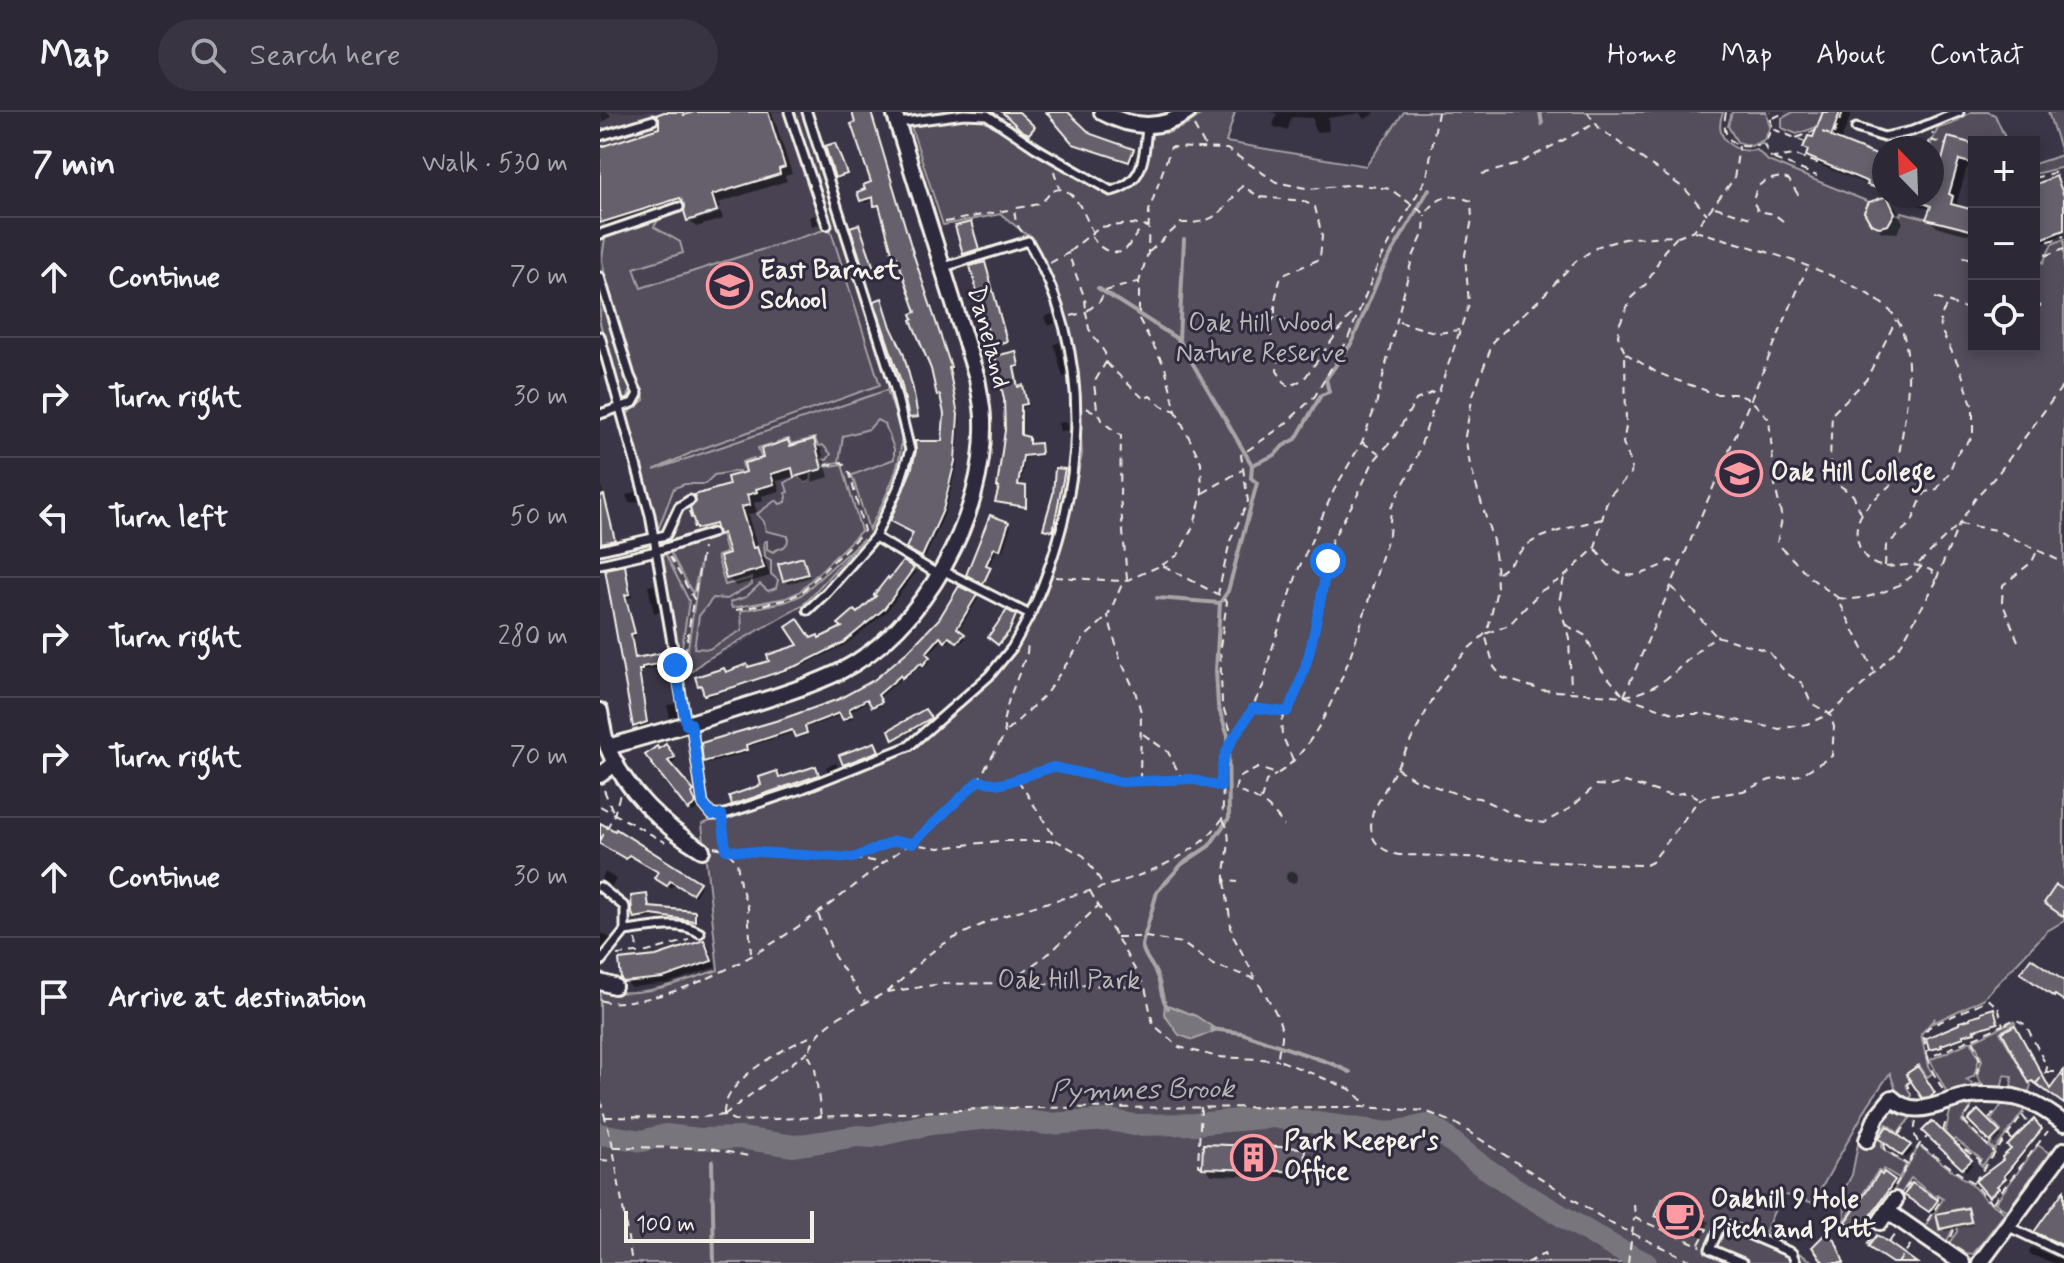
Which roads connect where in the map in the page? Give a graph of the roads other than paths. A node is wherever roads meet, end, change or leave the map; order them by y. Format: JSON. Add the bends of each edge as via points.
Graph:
{"nodes":[{"id":1,"x":789,"y":112,"type":"edge"},
{"id":2,"x":807,"y":112,"type":"edge"},
{"id":3,"x":1102,"y":112,"type":"edge"},
{"id":4,"x":1959,"y":112,"type":"edge"},
{"id":5,"x":1187,"y":113,"type":"edge"},
{"id":6,"x":896,"y":118,"type":"edge"},
{"id":7,"x":653,"y":120,"type":"dead end"},
{"id":8,"x":1142,"y":121,"type":"edge"},
{"id":9,"x":1856,"y":128,"type":"dead end"},
{"id":10,"x":600,"y":136,"type":"edge"},
{"id":11,"x":679,"y":207,"type":"dead end"},
{"id":12,"x":827,"y":225,"type":"dead end"},
{"id":13,"x":600,"y":234,"type":"edge"},
{"id":14,"x":944,"y":267,"type":"junction"},
{"id":15,"x":600,"y":277,"type":"edge"},
{"id":16,"x":600,"y":336,"type":"edge"},
{"id":17,"x":620,"y":409,"type":"junction"},
{"id":18,"x":600,"y":414,"type":"edge"},
{"id":19,"x":688,"y":501,"type":"road end"},
{"id":20,"x":705,"y":535,"type":"road end"},
{"id":21,"x":875,"y":537,"type":"junction"},
{"id":22,"x":653,"y":539,"type":"junction"},
{"id":23,"x":600,"y":550,"type":"edge"},
{"id":24,"x":656,"y":551,"type":"junction"},
{"id":25,"x":600,"y":564,"type":"edge"},
{"id":26,"x":940,"y":572,"type":"junction"},
{"id":27,"x":808,"y":610,"type":"dead end"},
{"id":28,"x":1030,"y":615,"type":"junction"},
{"id":29,"x":600,"y":711,"type":"edge"},
{"id":30,"x":689,"y":724,"type":"junction"},
{"id":31,"x":608,"y":747,"type":"junction"},
{"id":32,"x":616,"y":763,"type":"junction"},
{"id":33,"x":601,"y":780,"type":"edge"},
{"id":34,"x":702,"y":850,"type":"road end"},
{"id":35,"x":600,"y":887,"type":"edge"},
{"id":36,"x":625,"y":931,"type":"junction"},
{"id":37,"x":700,"y":933,"type":"road end"},
{"id":38,"x":600,"y":962,"type":"edge"},
{"id":39,"x":2061,"y":1121,"type":"edge"},
{"id":40,"x":1867,"y":1140,"type":"dead end"},
{"id":41,"x":2064,"y":1150,"type":"edge"},
{"id":42,"x":1890,"y":1207,"type":"road end"},
{"id":43,"x":2010,"y":1222,"type":"junction"},
{"id":44,"x":2064,"y":1253,"type":"edge"},
{"id":45,"x":1743,"y":1263,"type":"edge"},
{"id":46,"x":1796,"y":1263,"type":"edge"},
{"id":47,"x":1962,"y":1263,"type":"edge"},
{"id":48,"x":1980,"y":1263,"type":"edge"}],
"edges":[{"from":1,"to":12,"type":"lane"},
{"from":2,"to":21,"type":"lane","via":[[910,450]]},
{"from":3,"to":8,"type":"street","via":[[1117,120]]},
{"from":4,"to":9,"type":"lane","via":[[1884,137]]},
{"from":5,"to":8,"type":"street","via":[[1172,121]]},
{"from":6,"to":8,"type":"lane","via":[[987,115],[1111,191],[1139,174]]},
{"from":6,"to":14,"type":"street","name":"Daneland"},
{"from":7,"to":10,"type":"lane"},
{"from":11,"to":13,"type":"lane"},
{"from":14,"to":26,"type":"street","name":"Daneland","via":[[977,378],[983,420],[964,525]]},
{"from":14,"to":28,"type":"lane","via":[[1028,241],[1043,267],[1074,375],[1072,489]]},
{"from":15,"to":17,"type":"lane","via":[[638,394]]},
{"from":16,"to":17,"type":"lane"},
{"from":17,"to":18,"type":"lane"},
{"from":17,"to":22,"type":"lane"},
{"from":19,"to":22,"type":"lane","via":[[679,507],[666,535]]},
{"from":20,"to":24,"type":"lane"},
{"from":21,"to":26,"type":"lane"},
{"from":21,"to":27,"type":"lane"},
{"from":22,"to":23,"type":"lane"},
{"from":22,"to":24,"type":"lane"},
{"from":24,"to":25,"type":"lane"},
{"from":24,"to":30,"type":"lane"},
{"from":26,"to":28,"type":"lane"},
{"from":26,"to":30,"type":"street","name":"Daneland","via":[[913,613],[875,649],[841,671]]},
{"from":28,"to":30,"type":"lane","via":[[989,676],[909,746],[722,815],[712,815],[703,804]]},
{"from":29,"to":31,"type":"street"},
{"from":30,"to":31,"type":"street","name":"Daneland"},
{"from":31,"to":32,"type":"street"},
{"from":32,"to":33,"type":"street"},
{"from":32,"to":34,"type":"street","via":[[663,820]]},
{"from":35,"to":36,"type":"lane","via":[[625,907]]},
{"from":36,"to":37,"type":"lane","via":[[678,926]]},
{"from":36,"to":38,"type":"lane"},
{"from":39,"to":40,"type":"street","via":[[2014,1097],[1976,1096],[1913,1110],[1892,1098]]},
{"from":41,"to":43,"type":"street"},
{"from":42,"to":47,"type":"street"},
{"from":43,"to":44,"type":"lane"},
{"from":43,"to":48,"type":"street"},
{"from":45,"to":46,"type":"lane","via":[[1710,1249],[1722,1223],[1792,1253]]}]}
